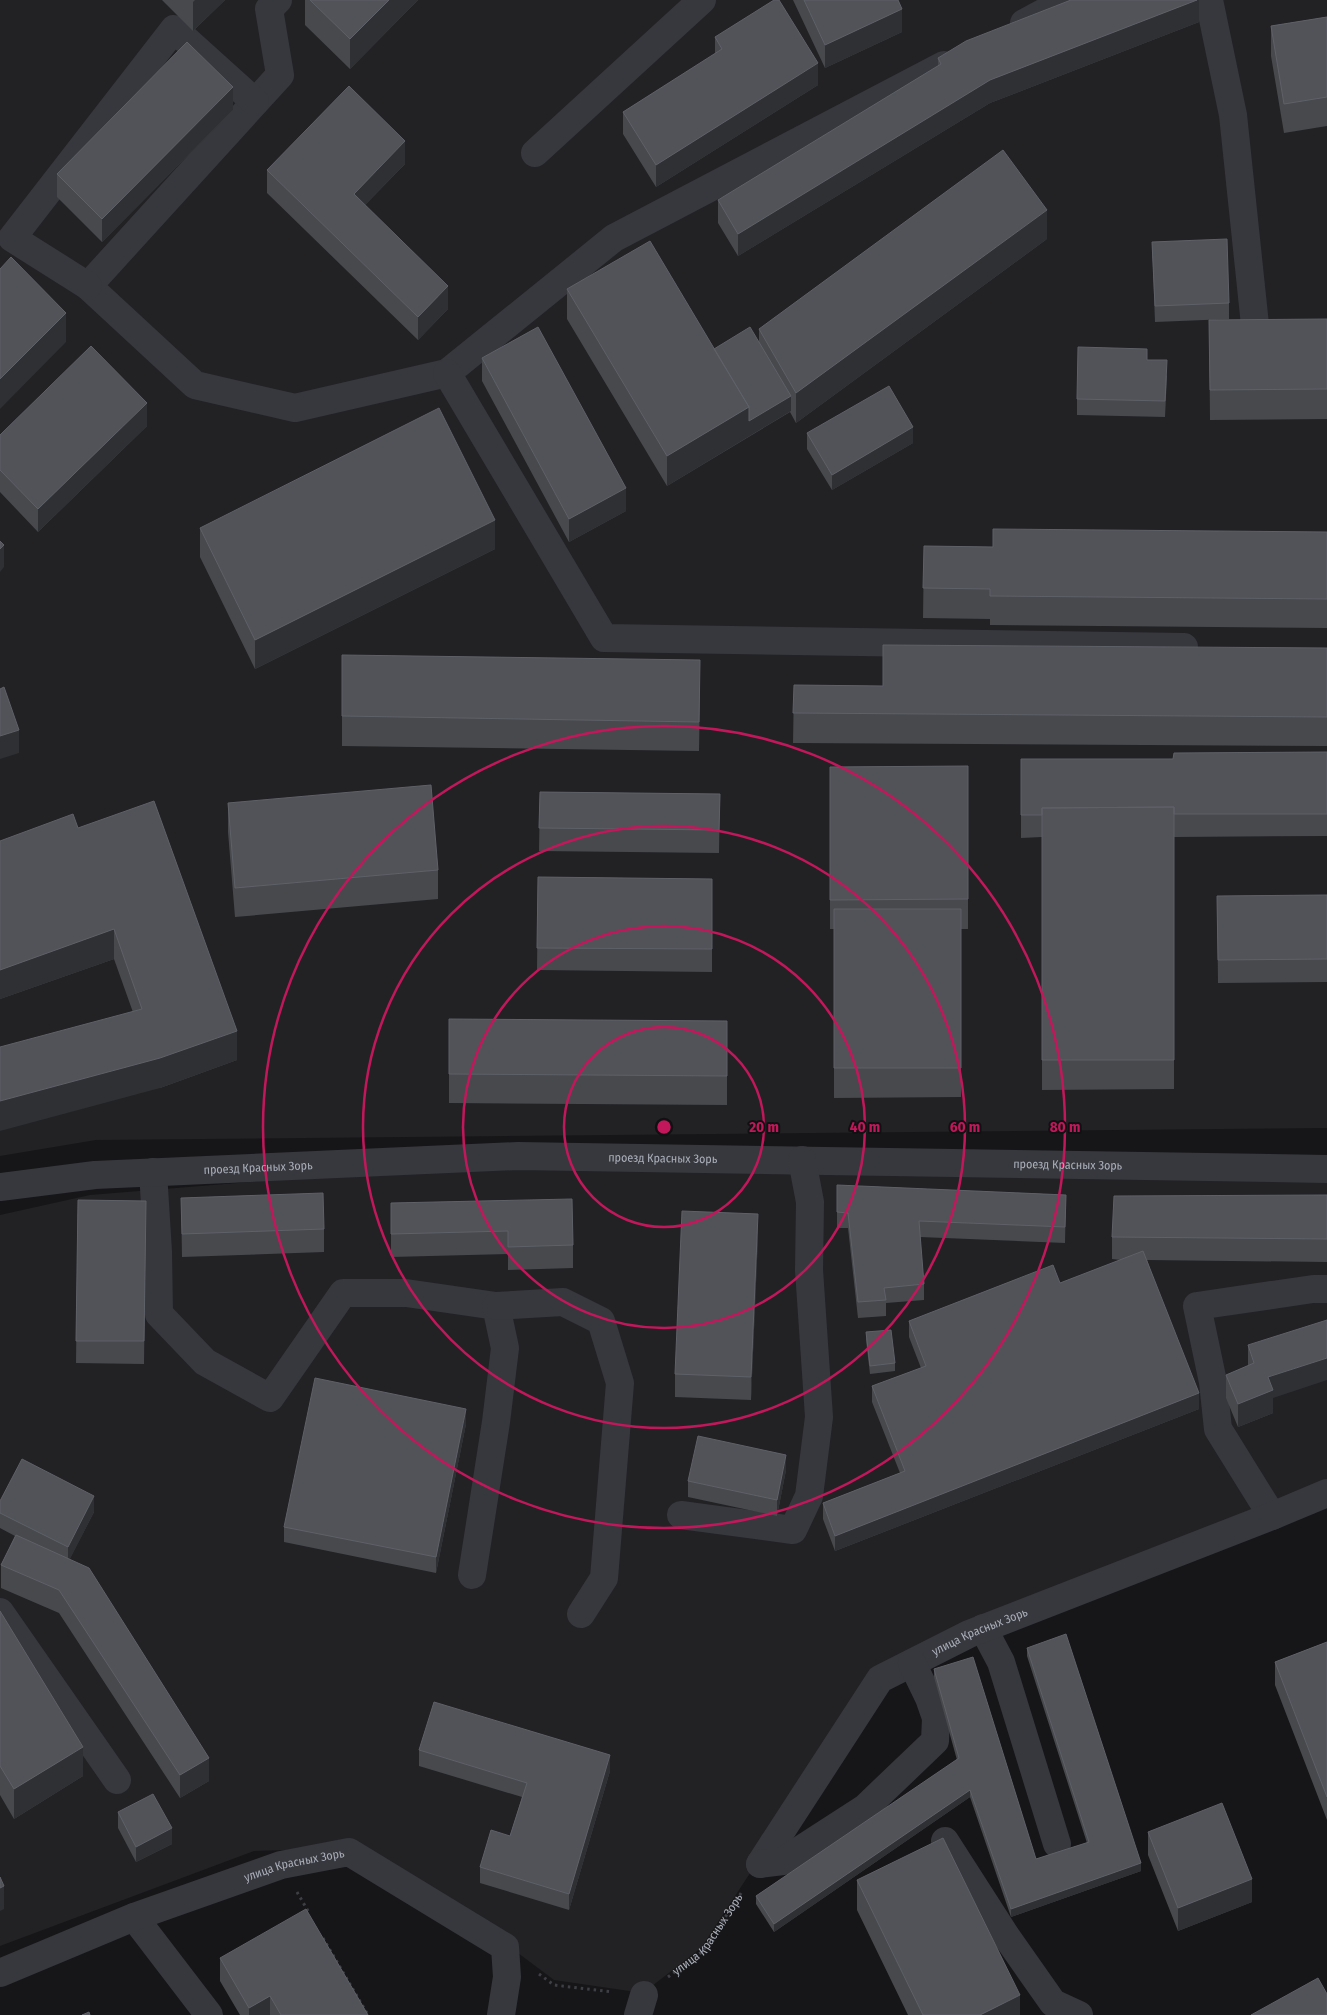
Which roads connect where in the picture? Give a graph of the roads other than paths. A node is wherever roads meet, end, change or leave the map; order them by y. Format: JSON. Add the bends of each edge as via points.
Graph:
{"nodes":[{"id":1,"x":278,"y":0,"type":"edge"},
{"id":2,"x":702,"y":0,"type":"edge"},
{"id":3,"x":1067,"y":0,"type":"edge"},
{"id":4,"x":1209,"y":0,"type":"edge"},
{"id":5,"x":1006,"y":32,"type":"edge"},
{"id":6,"x":963,"y":55,"type":"edge"},
{"id":7,"x":255,"y":102,"type":"junction"},
{"id":8,"x":535,"y":153,"type":"dead end"},
{"id":9,"x":6,"y":244,"type":"edge"},
{"id":10,"x":88,"y":286,"type":"junction"},
{"id":11,"x":1257,"y":344,"type":"edge"},
{"id":12,"x":447,"y":373,"type":"junction"},
{"id":13,"x":1208,"y":648,"type":"edge"},
{"id":14,"x":802,"y":1160,"type":"junction"},
{"id":15,"x":1327,"y":1169,"type":"edge"},
{"id":16,"x":152,"y":1172,"type":"junction"},
{"id":17,"x":0,"y":1187,"type":"edge"},
{"id":18,"x":1327,"y":1289,"type":"edge"},
{"id":19,"x":496,"y":1306,"type":"junction"},
{"id":20,"x":1327,"y":1493,"type":"edge"},
{"id":21,"x":681,"y":1515,"type":"dead end"},
{"id":22,"x":1272,"y":1516,"type":"junction"},
{"id":23,"x":472,"y":1575,"type":"dead end"},
{"id":24,"x":0,"y":1612,"type":"edge"},
{"id":25,"x":582,"y":1614,"type":"dead end"},
{"id":26,"x":983,"y":1628,"type":"junction"},
{"id":27,"x":912,"y":1663,"type":"junction"},
{"id":28,"x":117,"y":1780,"type":"dead end"},
{"id":29,"x":945,"y":1841,"type":"edge"},
{"id":30,"x":1058,"y":1844,"type":"dead end"},
{"id":31,"x":134,"y":1917,"type":"junction"},
{"id":32,"x":0,"y":1973,"type":"edge"},
{"id":33,"x":1073,"y":2014,"type":"edge"},
{"id":34,"x":209,"y":2015,"type":"edge"},
{"id":35,"x":501,"y":2015,"type":"edge"}],
"edges":[{"from":1,"to":7,"type":"street","via":[[269,9],[280,75]]},
{"from":2,"to":8,"type":"street"},
{"from":3,"to":5,"type":"street"},
{"from":4,"to":11,"type":"street","via":[[1233,116]]},
{"from":6,"to":12,"type":"street","via":[[614,238]]},
{"from":7,"to":9,"type":"street","via":[[174,29]]},
{"from":7,"to":10,"type":"street"},
{"from":9,"to":10,"type":"street"},
{"from":10,"to":12,"type":"street","via":[[195,385],[295,408]]},
{"from":12,"to":13,"type":"street","via":[[604,638]]},
{"from":14,"to":15,"type":"street","name":"проезд Красных Зорь"},
{"from":14,"to":16,"type":"street","name":"проезд Красных Зорь","via":[[518,1156]]},
{"from":14,"to":21,"type":"street","via":[[810,1202],[809,1270],[819,1417],[810,1496],[793,1530]]},
{"from":16,"to":17,"type":"street","name":"проезд Красных Зорь","via":[[95,1175]]},
{"from":16,"to":19,"type":"street","via":[[159,1314],[205,1362],[270,1398],[343,1293],[406,1293]]},
{"from":18,"to":22,"type":"street","via":[[1197,1306],[1213,1382],[1218,1430]]},
{"from":19,"to":23,"type":"street","via":[[504,1348]]},
{"from":19,"to":25,"type":"street","via":[[563,1302],[601,1321],[620,1383],[604,1578]]},
{"from":20,"to":22,"type":"street","name":"улица Красных Зорь"},
{"from":22,"to":26,"type":"street","name":"улица Красных Зорь"},
{"from":24,"to":28,"type":"street"},
{"from":26,"to":27,"type":"street","name":"улица Красных Зорь"},
{"from":26,"to":30,"type":"street","via":[[1001,1662]]},
{"from":27,"to":27,"type":"street","name":"улица Красных Зорь","via":[[880,1679],[760,1864],[783,1861],[865,1808],[935,1741],[936,1718]]},
{"from":29,"to":33,"type":"street","via":[[1053,2003]]},
{"from":31,"to":32,"type":"street","name":"улица Красных Зорь"},
{"from":31,"to":34,"type":"street"},
{"from":31,"to":35,"type":"street","name":"улица Красных Зорь","via":[[281,1865],[349,1852],[504,1947],[506,1977]]}]}
